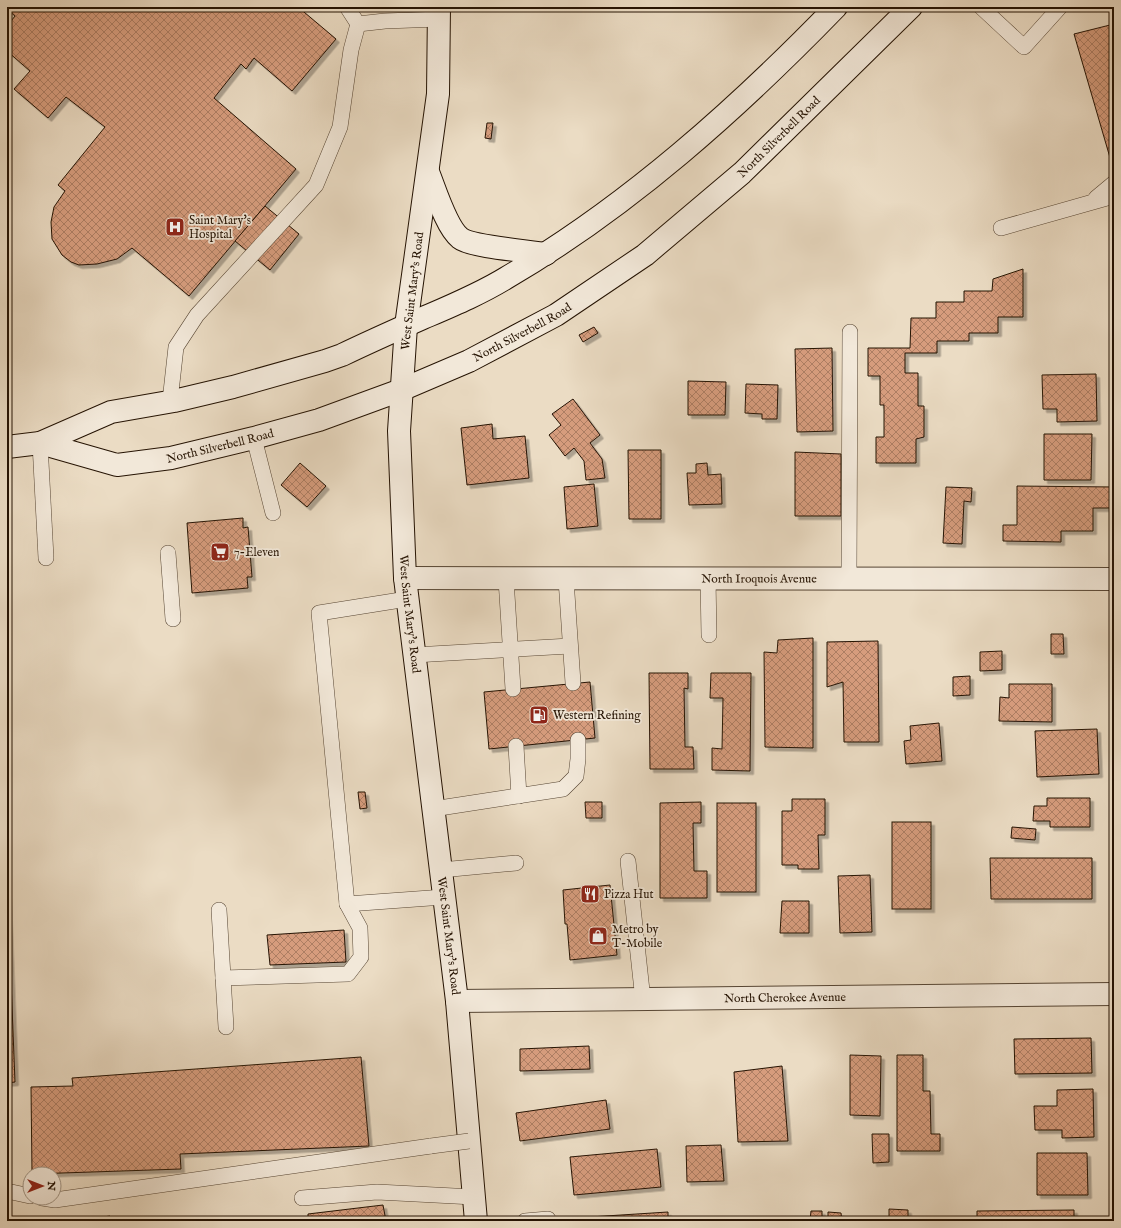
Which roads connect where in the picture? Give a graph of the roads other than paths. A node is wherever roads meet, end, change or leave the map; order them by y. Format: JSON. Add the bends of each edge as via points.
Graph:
{"nodes":[{"id":1,"x":348,"y":7,"type":"edge"},
{"id":2,"x":836,"y":7,"type":"edge"},
{"id":3,"x":911,"y":7,"type":"edge"},
{"id":4,"x":980,"y":7,"type":"edge"},
{"id":5,"x":1060,"y":7,"type":"edge"},
{"id":6,"x":439,"y":13,"type":"edge"},
{"id":7,"x":358,"y":24,"type":"junction"},
{"id":8,"x":428,"y":172,"type":"junction"},
{"id":9,"x":1114,"y":183,"type":"edge"},
{"id":10,"x":1114,"y":196,"type":"edge"},
{"id":11,"x":1090,"y":203,"type":"junction"},
{"id":12,"x":1001,"y":228,"type":"dead end"},
{"id":13,"x":546,"y":254,"type":"junction"},
{"id":14,"x":406,"y":326,"type":"junction"},
{"id":15,"x":850,"y":332,"type":"dead end"},
{"id":16,"x":401,"y":390,"type":"junction"},
{"id":17,"x":170,"y":401,"type":"junction"},
{"id":18,"x":254,"y":438,"type":"junction"},
{"id":19,"x":40,"y":443,"type":"junction"},
{"id":20,"x":7,"y":447,"type":"edge"},
{"id":21,"x":273,"y":513,"type":"dead end"},
{"id":22,"x":168,"y":553,"type":"dead end"},
{"id":23,"x":46,"y":558,"type":"dead end"},
{"id":24,"x":849,"y":578,"type":"junction"},
{"id":25,"x":506,"y":579,"type":"junction"},
{"id":26,"x":566,"y":579,"type":"junction"},
{"id":27,"x":708,"y":579,"type":"junction"},
{"id":28,"x":1114,"y":579,"type":"edge"},
{"id":29,"x":406,"y":589,"type":"junction"},
{"id":30,"x":173,"y":619,"type":"dead end"},
{"id":31,"x":709,"y":635,"type":"dead end"},
{"id":32,"x":570,"y":646,"type":"junction"},
{"id":33,"x":511,"y":649,"type":"junction"},
{"id":34,"x":414,"y":655,"type":"junction"},
{"id":35,"x":572,"y":683,"type":"dead end"},
{"id":36,"x":513,"y":689,"type":"dead end"},
{"id":37,"x":578,"y":740,"type":"dead end"},
{"id":38,"x":516,"y":746,"type":"dead end"},
{"id":39,"x":519,"y":796,"type":"junction"},
{"id":40,"x":433,"y":809,"type":"junction"},
{"id":41,"x":628,"y":861,"type":"dead end"},
{"id":42,"x":516,"y":863,"type":"dead end"},
{"id":43,"x":441,"y":870,"type":"junction"},
{"id":44,"x":444,"y":897,"type":"junction"},
{"id":45,"x":347,"y":904,"type":"junction"},
{"id":46,"x":219,"y":910,"type":"dead end"},
{"id":47,"x":223,"y":978,"type":"junction"},
{"id":48,"x":1114,"y":994,"type":"edge"},
{"id":49,"x":643,"y":1000,"type":"junction"},
{"id":50,"x":457,"y":1002,"type":"junction"},
{"id":51,"x":226,"y":1027,"type":"dead end"},
{"id":52,"x":469,"y":1141,"type":"dead end"},
{"id":53,"x":7,"y":1191,"type":"edge"},
{"id":54,"x":22,"y":1194,"type":"edge"},
{"id":55,"x":474,"y":1197,"type":"junction"},
{"id":56,"x":302,"y":1198,"type":"dead end"},
{"id":57,"x":62,"y":1199,"type":"edge"},
{"id":58,"x":548,"y":1218,"type":"dead end"},
{"id":59,"x":476,"y":1221,"type":"edge"},
{"id":60,"x":525,"y":1221,"type":"edge"}],
"edges":[{"from":1,"to":7,"type":"lane"},
{"from":2,"to":13,"type":"main road","name":"North Silverbell Road","via":[[714,125],[614,207]]},
{"from":3,"to":16,"type":"main road","name":"North Silverbell Road","via":[[742,173],[645,255],[556,315],[469,361]]},
{"from":4,"to":5,"type":"lane","via":[[1024,47]]},
{"from":6,"to":7,"type":"lane"},
{"from":6,"to":8,"type":"main road","name":"West Saint Mary's Road","via":[[438,94]]},
{"from":7,"to":17,"type":"lane","via":[[351,50],[340,127],[316,186],[198,315],[176,347]]},
{"from":8,"to":13,"type":"main road","via":[[450,226],[460,238],[483,246]]},
{"from":8,"to":14,"type":"main road","name":"West Saint Mary's Road"},
{"from":9,"to":11,"type":"lane"},
{"from":10,"to":11,"type":"lane"},
{"from":11,"to":12,"type":"lane"},
{"from":13,"to":14,"type":"main road","name":"North Silverbell Road","via":[[505,279]]},
{"from":14,"to":16,"type":"main road","name":"West Saint Mary's Road"},
{"from":14,"to":17,"type":"main road","name":"North Silverbell Road","via":[[325,361],[233,388]]},
{"from":15,"to":24,"type":"lane"},
{"from":16,"to":18,"type":"main road","name":"North Silverbell Road","via":[[319,420]]},
{"from":16,"to":29,"type":"main road","name":"West Saint Mary's Road","via":[[399,431]]},
{"from":17,"to":19,"type":"main road","name":"North Silverbell Road","via":[[111,412]]},
{"from":18,"to":19,"type":"main road","name":"North Silverbell Road","via":[[171,458],[117,464]]},
{"from":18,"to":21,"type":"lane"},
{"from":19,"to":20,"type":"main road","name":"North Silverbell Road"},
{"from":19,"to":23,"type":"lane"},
{"from":22,"to":30,"type":"lane"},
{"from":24,"to":27,"type":"main road","name":"North Iroquois Avenue"},
{"from":24,"to":28,"type":"main road","name":"North Iroquois Avenue"},
{"from":25,"to":26,"type":"main road","name":"North Iroquois Avenue"},
{"from":25,"to":29,"type":"main road","name":"North Iroquois Avenue"},
{"from":25,"to":33,"type":"lane"},
{"from":26,"to":27,"type":"main road","name":"North Iroquois Avenue"},
{"from":26,"to":32,"type":"lane"},
{"from":27,"to":31,"type":"lane"},
{"from":29,"to":34,"type":"main road","name":"West Saint Mary's Road"},
{"from":29,"to":45,"type":"lane","via":[[319,613]]},
{"from":32,"to":33,"type":"lane"},
{"from":32,"to":35,"type":"lane"},
{"from":33,"to":34,"type":"lane"},
{"from":33,"to":36,"type":"lane"},
{"from":34,"to":40,"type":"main road","name":"West Saint Mary's Road"},
{"from":37,"to":39,"type":"lane","via":[[576,776],[563,789]]},
{"from":38,"to":39,"type":"lane"},
{"from":39,"to":40,"type":"lane"},
{"from":40,"to":43,"type":"main road","name":"West Saint Mary's Road"},
{"from":41,"to":49,"type":"lane"},
{"from":42,"to":43,"type":"lane"},
{"from":43,"to":44,"type":"main road","name":"West Saint Mary's Road"},
{"from":44,"to":45,"type":"lane"},
{"from":44,"to":50,"type":"main road","name":"West Saint Mary's Road"},
{"from":45,"to":47,"type":"lane","via":[[360,928],[361,957],[348,974]]},
{"from":46,"to":47,"type":"lane"},
{"from":47,"to":51,"type":"lane"},
{"from":48,"to":49,"type":"main road","name":"North Cherokee Avenue"},
{"from":49,"to":50,"type":"main road","name":"North Cherokee Avenue"},
{"from":50,"to":55,"type":"main road","name":"West Saint Mary's Road"},
{"from":52,"to":57,"type":"lane","bridge":true},
{"from":53,"to":54,"type":"lane"},
{"from":55,"to":56,"type":"lane","via":[[377,1192]]},
{"from":55,"to":59,"type":"main road","name":"West Saint Mary's Road"},
{"from":58,"to":60,"type":"lane"}]}
